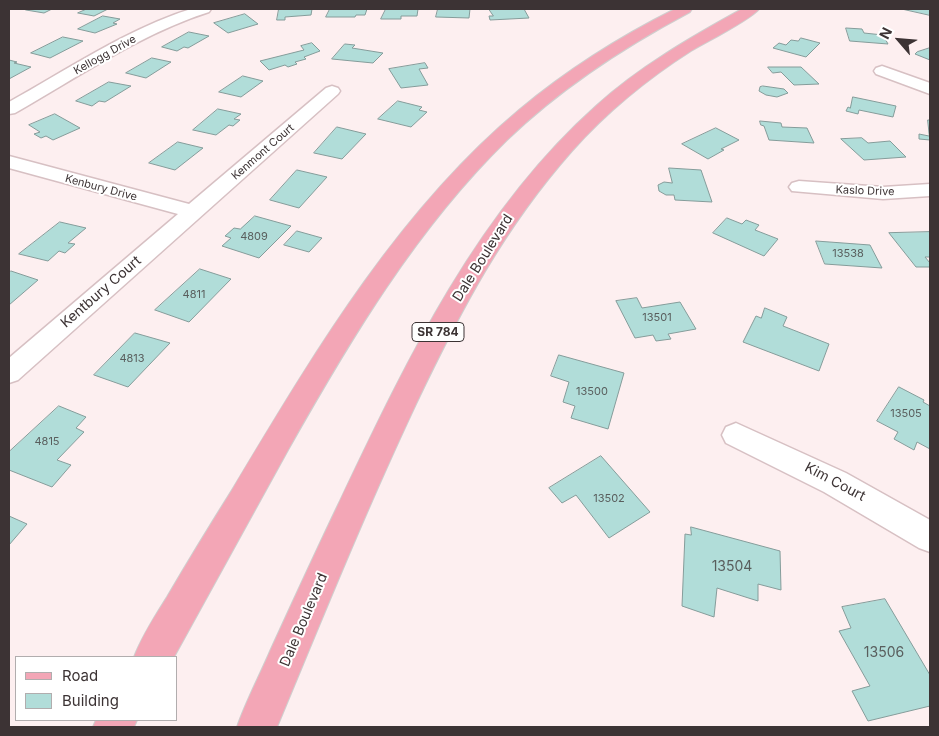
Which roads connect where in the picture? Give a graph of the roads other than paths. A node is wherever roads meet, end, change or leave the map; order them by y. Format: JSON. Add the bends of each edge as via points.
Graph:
{"nodes":[{"id":1,"x":204,"y":9,"type":"edge"},
{"id":2,"x":685,"y":9,"type":"edge"},
{"id":3,"x":752,"y":9,"type":"edge"},
{"id":4,"x":882,"y":71,"type":"dead end"},
{"id":5,"x":930,"y":89,"type":"edge"},
{"id":6,"x":332,"y":92,"type":"dead end"},
{"id":7,"x":9,"y":109,"type":"edge"},
{"id":8,"x":9,"y":162,"type":"edge"},
{"id":9,"x":799,"y":187,"type":"dead end"},
{"id":10,"x":930,"y":190,"type":"edge"},
{"id":11,"x":194,"y":212,"type":"junction"},
{"id":12,"x":9,"y":373,"type":"edge"},
{"id":13,"x":736,"y":435,"type":"dead end"},
{"id":14,"x":930,"y":537,"type":"edge"},
{"id":15,"x":154,"y":656,"type":"edge"},
{"id":16,"x":258,"y":727,"type":"edge"}],
"edges":[{"from":1,"to":7,"type":"street","name":"Kellogg Drive","via":[[172,19],[138,36]]},
{"from":2,"to":15,"type":"main road","via":[[603,54],[564,82],[523,116],[450,189],[396,257],[333,346]]},
{"from":3,"to":16,"type":"main road","name":"Dale Boulevard","number":"SR 784","via":[[671,57],[616,98],[572,140],[505,220],[477,262],[416,374],[361,489]]},
{"from":4,"to":5,"type":"street"},
{"from":6,"to":11,"type":"street","name":"Kenmont Court"},
{"from":8,"to":11,"type":"street","name":"Kenbury Drive"},
{"from":9,"to":10,"type":"street","name":"Kaslo Drive","via":[[883,193]]},
{"from":11,"to":12,"type":"street","name":"Kentbury Court"},
{"from":13,"to":14,"type":"street","name":"Kim Court","via":[[809,468]]}]}
